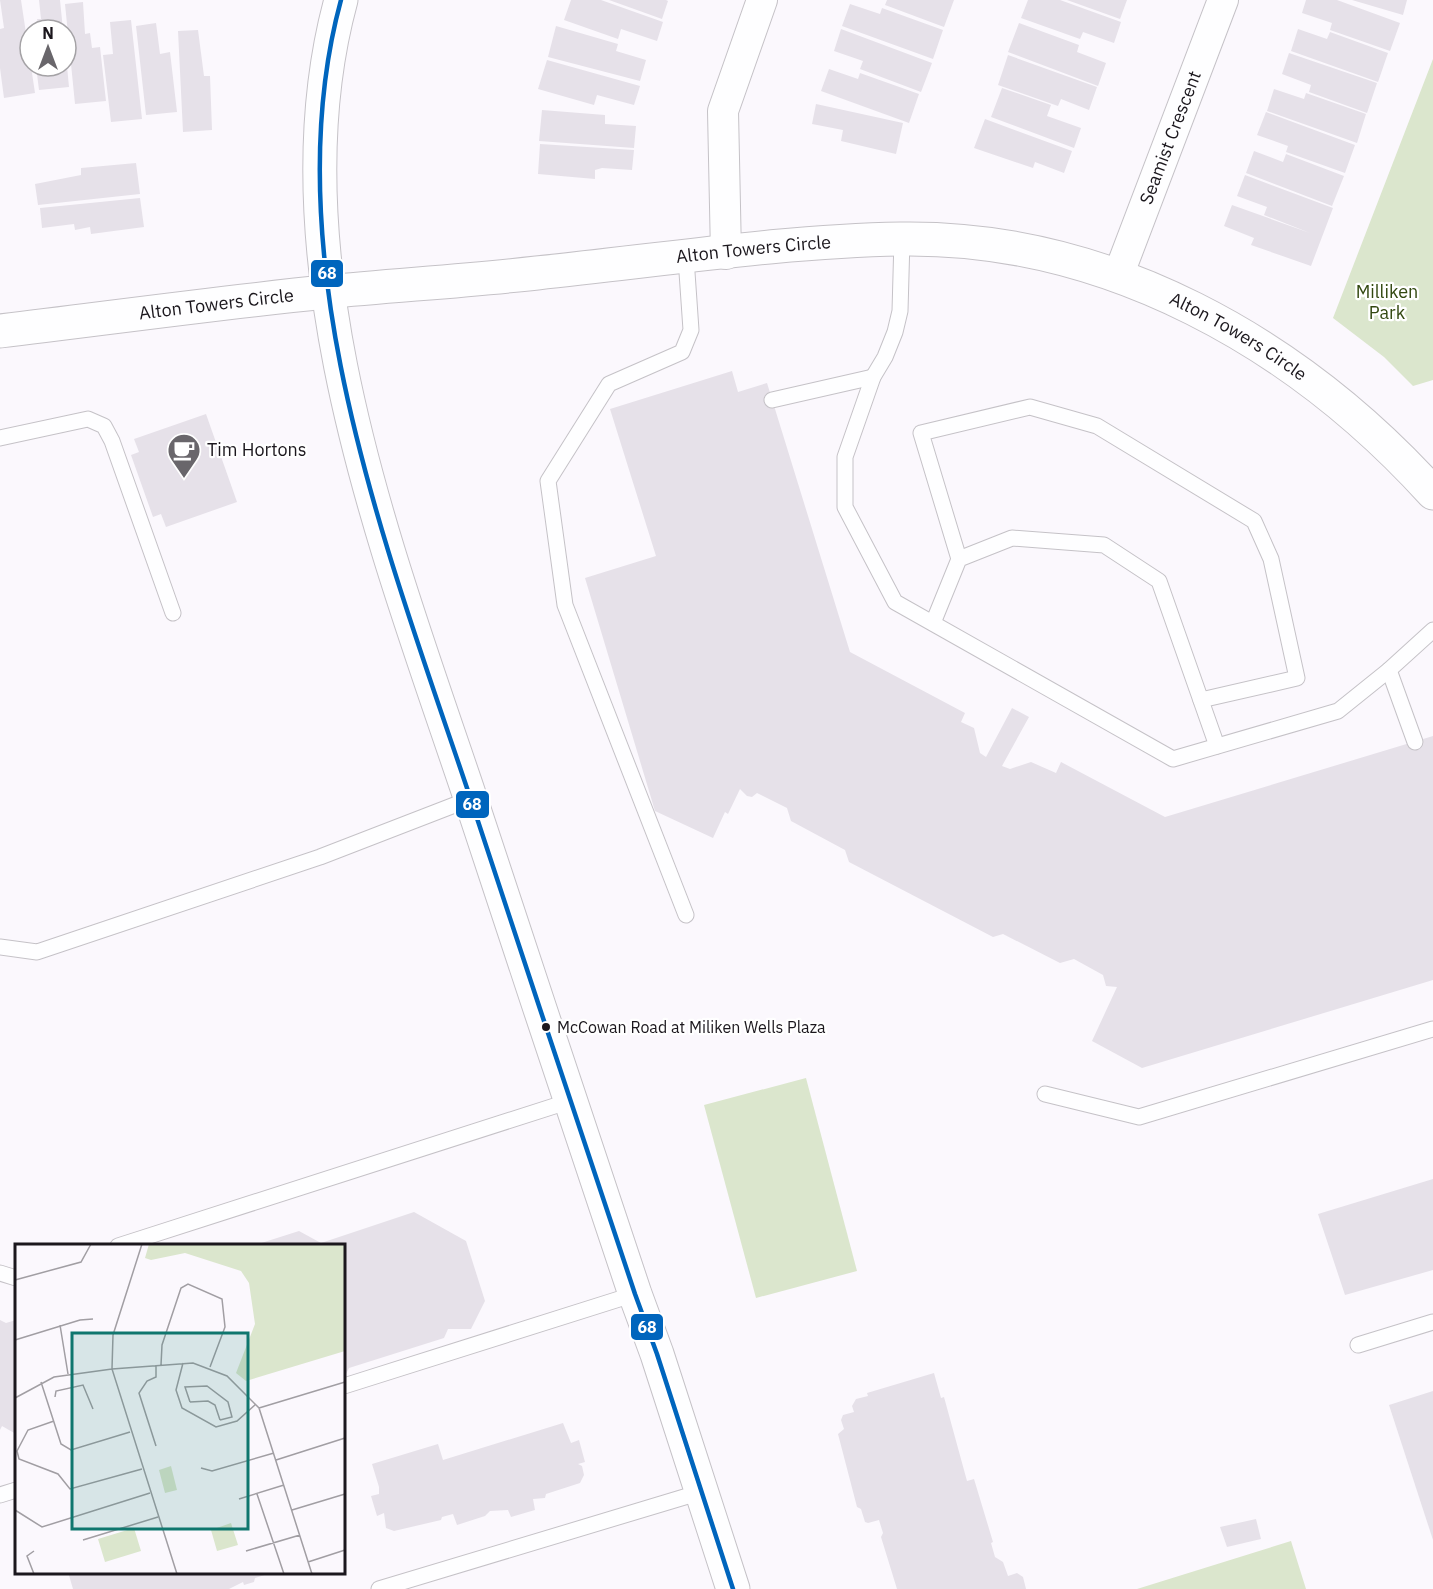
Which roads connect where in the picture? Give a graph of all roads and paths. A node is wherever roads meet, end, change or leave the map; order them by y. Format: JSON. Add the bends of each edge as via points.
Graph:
{"nodes":[{"id":1,"x":340,"y":0,"type":"edge"},
{"id":2,"x":762,"y":0,"type":"edge"},
{"id":3,"x":1223,"y":0,"type":"edge"},
{"id":4,"x":902,"y":239,"type":"junction"},
{"id":5,"x":726,"y":254,"type":"junction"},
{"id":6,"x":686,"y":258,"type":"junction"},
{"id":7,"x":1118,"y":276,"type":"junction"},
{"id":8,"x":326,"y":292,"type":"junction"},
{"id":9,"x":0,"y":331,"type":"edge"},
{"id":10,"x":873,"y":377,"type":"junction"},
{"id":11,"x":772,"y":400,"type":"dead end"},
{"id":12,"x":0,"y":438,"type":"edge"},
{"id":13,"x":1433,"y":494,"type":"edge"},
{"id":14,"x":959,"y":560,"type":"junction"},
{"id":15,"x":173,"y":613,"type":"dead end"},
{"id":16,"x":933,"y":623,"type":"junction"},
{"id":17,"x":1433,"y":630,"type":"edge"},
{"id":18,"x":1389,"y":670,"type":"junction"},
{"id":19,"x":1201,"y":700,"type":"junction"},
{"id":20,"x":1415,"y":741,"type":"dead end"},
{"id":21,"x":1216,"y":746,"type":"junction"},
{"id":22,"x":470,"y":799,"type":"junction"},
{"id":23,"x":686,"y":915,"type":"dead end"},
{"id":24,"x":0,"y":947,"type":"edge"},
{"id":25,"x":1433,"y":1029,"type":"edge"},
{"id":26,"x":1045,"y":1094,"type":"dead end"},
{"id":27,"x":570,"y":1101,"type":"junction"},
{"id":28,"x":121,"y":1244,"type":"edge"},
{"id":29,"x":0,"y":1273,"type":"edge"},
{"id":30,"x":15,"y":1278,"type":"edge"},
{"id":31,"x":634,"y":1294,"type":"junction"},
{"id":32,"x":1433,"y":1322,"type":"edge"},
{"id":33,"x":1358,"y":1346,"type":"dead end"},
{"id":34,"x":345,"y":1386,"type":"edge"},
{"id":35,"x":15,"y":1490,"type":"edge"},
{"id":36,"x":701,"y":1492,"type":"junction"},
{"id":37,"x":0,"y":1495,"type":"edge"},
{"id":38,"x":379,"y":1589,"type":"edge"},
{"id":39,"x":733,"y":1589,"type":"edge"}],
"edges":[{"from":1,"to":8,"type":"main road","via":[[319,132]]},
{"from":2,"to":5,"type":"street","via":[[723,111]]},
{"from":3,"to":7,"type":"street","name":"Seamist Crescent"},
{"from":4,"to":5,"type":"main road","name":"Alton Towers Circle"},
{"from":4,"to":7,"type":"main road","name":"Alton Towers Circle","via":[[983,243]]},
{"from":4,"to":10,"type":"lane","via":[[900,311],[885,357]]},
{"from":5,"to":6,"type":"main road","name":"Alton Towers Circle"},
{"from":6,"to":8,"type":"main road","name":"Alton Towers Circle"},
{"from":6,"to":23,"type":"lane","via":[[691,330],[682,352],[609,384],[548,481],[565,605]]},
{"from":7,"to":13,"type":"main road","name":"Alton Towers Circle","via":[[1207,314],[1298,370],[1365,424]]},
{"from":8,"to":9,"type":"main road","name":"Alton Towers Circle"},
{"from":8,"to":22,"type":"main road","via":[[379,523]]},
{"from":10,"to":11,"type":"lane"},
{"from":10,"to":16,"type":"lane","via":[[845,457],[845,507],[895,602]]},
{"from":12,"to":15,"type":"lane","via":[[88,419],[104,426]]},
{"from":14,"to":16,"type":"lane"},
{"from":14,"to":19,"type":"lane","via":[[1011,538],[1104,545],[1159,581]]},
{"from":14,"to":19,"type":"lane","via":[[921,433],[1030,407],[1097,426],[1254,521],[1271,560],[1297,678]]},
{"from":16,"to":21,"type":"lane","via":[[1173,759]]},
{"from":17,"to":18,"type":"lane"},
{"from":18,"to":20,"type":"lane"},
{"from":18,"to":21,"type":"lane","via":[[1338,711]]},
{"from":19,"to":21,"type":"lane"},
{"from":22,"to":24,"type":"lane","via":[[320,857],[37,952]]},
{"from":22,"to":27,"type":"main road"},
{"from":25,"to":26,"type":"lane","via":[[1139,1117]]},
{"from":27,"to":28,"type":"lane"},
{"from":27,"to":31,"type":"main road"},
{"from":29,"to":30,"type":"lane"},
{"from":31,"to":34,"type":"lane"},
{"from":31,"to":36,"type":"main road"},
{"from":32,"to":33,"type":"lane"},
{"from":35,"to":37,"type":"lane"},
{"from":36,"to":38,"type":"lane"},
{"from":36,"to":39,"type":"main road"}]}
